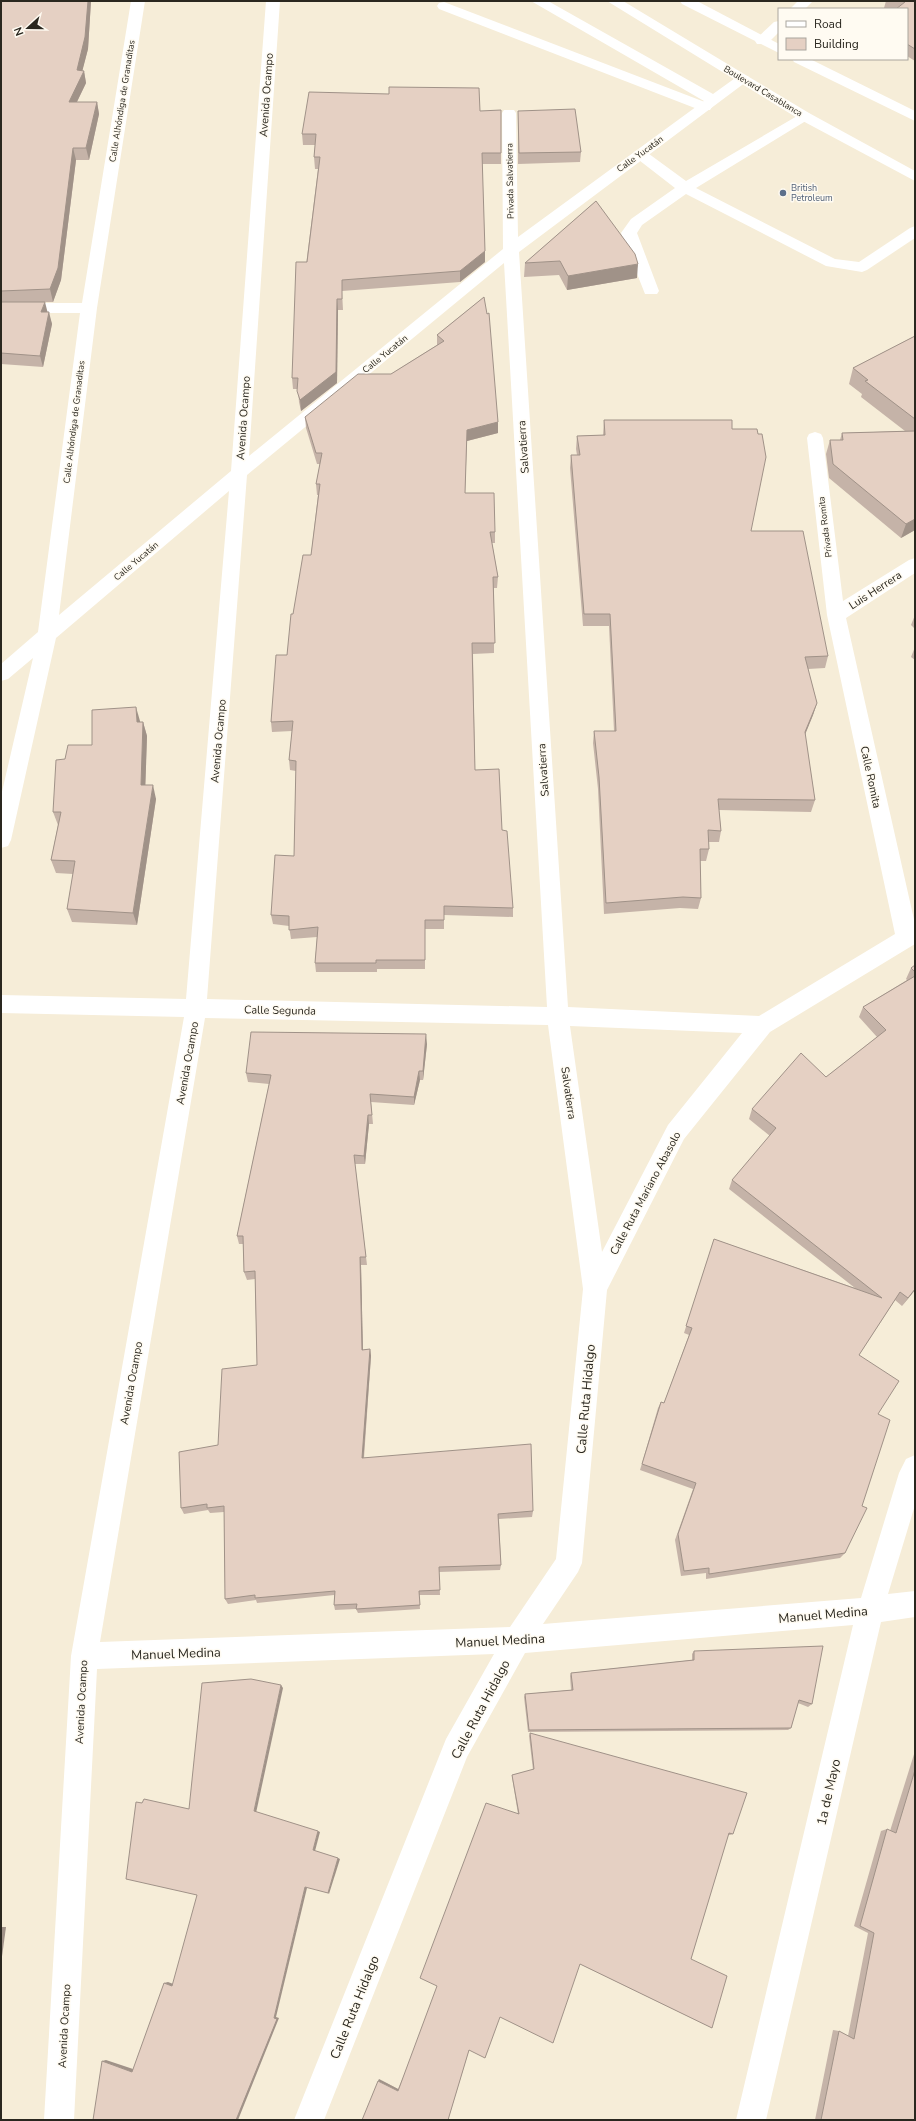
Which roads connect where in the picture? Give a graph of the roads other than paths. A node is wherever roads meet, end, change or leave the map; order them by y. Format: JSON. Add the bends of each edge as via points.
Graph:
{"nodes":[{"id":1,"x":138,"y":1,"type":"edge"},
{"id":2,"x":273,"y":1,"type":"edge"},
{"id":3,"x":538,"y":1,"type":"edge"},
{"id":4,"x":604,"y":1,"type":"edge"},
{"id":5,"x":614,"y":1,"type":"edge"},
{"id":6,"x":687,"y":1,"type":"edge"},
{"id":7,"x":806,"y":1,"type":"edge"},
{"id":8,"x":444,"y":6,"type":"dead end"},
{"id":9,"x":798,"y":8,"type":"edge"},
{"id":10,"x":632,"y":12,"type":"junction"},
{"id":11,"x":778,"y":26,"type":"edge"},
{"id":12,"x":762,"y":41,"type":"junction"},
{"id":13,"x":778,"y":49,"type":"edge"},
{"id":14,"x":801,"y":60,"type":"edge"},
{"id":15,"x":743,"y":79,"type":"junction"},
{"id":16,"x":709,"y":104,"type":"junction"},
{"id":17,"x":509,"y":113,"type":"dead end"},
{"id":18,"x":804,"y":116,"type":"junction"},
{"id":19,"x":915,"y":117,"type":"edge"},
{"id":20,"x":640,"y":154,"type":"junction"},
{"id":21,"x":915,"y":177,"type":"edge"},
{"id":22,"x":686,"y":188,"type":"junction"},
{"id":23,"x":915,"y":231,"type":"edge"},
{"id":24,"x":511,"y":250,"type":"junction"},
{"id":25,"x":651,"y":291,"type":"dead end"},
{"id":26,"x":1,"y":308,"type":"edge"},
{"id":27,"x":89,"y":308,"type":"junction"},
{"id":28,"x":815,"y":438,"type":"dead end"},
{"id":29,"x":239,"y":473,"type":"junction"},
{"id":30,"x":915,"y":564,"type":"edge"},
{"id":31,"x":836,"y":615,"type":"junction"},
{"id":32,"x":47,"y":636,"type":"junction"},
{"id":33,"x":1,"y":674,"type":"edge"},
{"id":34,"x":1,"y":840,"type":"edge"},
{"id":35,"x":911,"y":936,"type":"edge"},
{"id":36,"x":1,"y":1004,"type":"edge"},
{"id":37,"x":196,"y":1008,"type":"junction"},
{"id":38,"x":558,"y":1016,"type":"junction"},
{"id":39,"x":762,"y":1025,"type":"junction"},
{"id":40,"x":595,"y":1289,"type":"junction"},
{"id":41,"x":915,"y":1468,"type":"edge"},
{"id":42,"x":915,"y":1604,"type":"edge"},
{"id":43,"x":870,"y":1610,"type":"junction"},
{"id":44,"x":517,"y":1640,"type":"junction"},
{"id":45,"x":84,"y":1656,"type":"junction"},
{"id":46,"x":59,"y":2120,"type":"edge"},
{"id":47,"x":309,"y":2120,"type":"edge"},
{"id":48,"x":751,"y":2120,"type":"edge"}],
"edges":[{"from":1,"to":27,"type":"street","name":"Calle Alhóndiga de Granaditas"},
{"from":2,"to":29,"type":"street","name":"Avenida Ocampo"},
{"from":3,"to":16,"type":"street"},
{"from":4,"to":10,"type":"street"},
{"from":5,"to":10,"type":"street","name":"Boulevard Casablanca"},
{"from":6,"to":12,"type":"street"},
{"from":7,"to":9,"type":"street"},
{"from":8,"to":16,"type":"street"},
{"from":10,"to":15,"type":"street","name":"Boulevard Casablanca"},
{"from":11,"to":12,"type":"street"},
{"from":12,"to":13,"type":"street"},
{"from":14,"to":19,"type":"street"},
{"from":15,"to":16,"type":"street","name":"Calle Yucatán"},
{"from":15,"to":18,"type":"street","name":"Boulevard Casablanca"},
{"from":16,"to":20,"type":"street","name":"Calle Yucatán"},
{"from":17,"to":24,"type":"street","name":"Privada Salvatierra"},
{"from":18,"to":21,"type":"street","name":"Boulevard Casablanca"},
{"from":18,"to":22,"type":"street"},
{"from":20,"to":22,"type":"street"},
{"from":20,"to":24,"type":"street","name":"Calle Yucatán"},
{"from":22,"to":23,"type":"street","via":[[831,263],[862,268]]},
{"from":22,"to":25,"type":"street","via":[[636,222],[629,233]]},
{"from":24,"to":29,"type":"street","name":"Calle Yucatán"},
{"from":24,"to":38,"type":"street","name":"Salvatierra"},
{"from":26,"to":27,"type":"street"},
{"from":27,"to":32,"type":"street","name":"Calle Alhóndiga de Granaditas"},
{"from":28,"to":31,"type":"street","name":"Privada Romita"},
{"from":29,"to":32,"type":"street","name":"Calle Yucatán"},
{"from":29,"to":37,"type":"street","name":"Avenida Ocampo"},
{"from":30,"to":31,"type":"street","name":"Luis Herrera"},
{"from":31,"to":35,"type":"street","name":"Calle Romita"},
{"from":32,"to":33,"type":"street","name":"Calle Yucatán"},
{"from":32,"to":34,"type":"street","name":"Calle Alhóndiga de Granaditas"},
{"from":35,"to":39,"type":"street","name":"Calle Ruta Mariano Abasolo"},
{"from":36,"to":37,"type":"street","name":"Calle Segunda"},
{"from":37,"to":38,"type":"street","name":"Calle Segunda"},
{"from":37,"to":45,"type":"street","name":"Avenida Ocampo"},
{"from":38,"to":39,"type":"street"},
{"from":38,"to":40,"type":"street","name":"Salvatierra"},
{"from":39,"to":40,"type":"street","name":"Calle Ruta Mariano Abasolo","via":[[676,1132]]},
{"from":40,"to":44,"type":"street","name":"Calle Ruta Hidalgo","via":[[569,1563]]},
{"from":41,"to":43,"type":"street","name":"1a de Mayo"},
{"from":42,"to":43,"type":"street","name":"Manuel Medina"},
{"from":43,"to":44,"type":"street","name":"Manuel Medina"},
{"from":43,"to":48,"type":"street","name":"1a de Mayo"},
{"from":44,"to":45,"type":"street","name":"Manuel Medina"},
{"from":44,"to":47,"type":"street","name":"Calle Ruta Hidalgo","via":[[456,1749]]},
{"from":45,"to":46,"type":"street","name":"Avenida Ocampo"}]}
